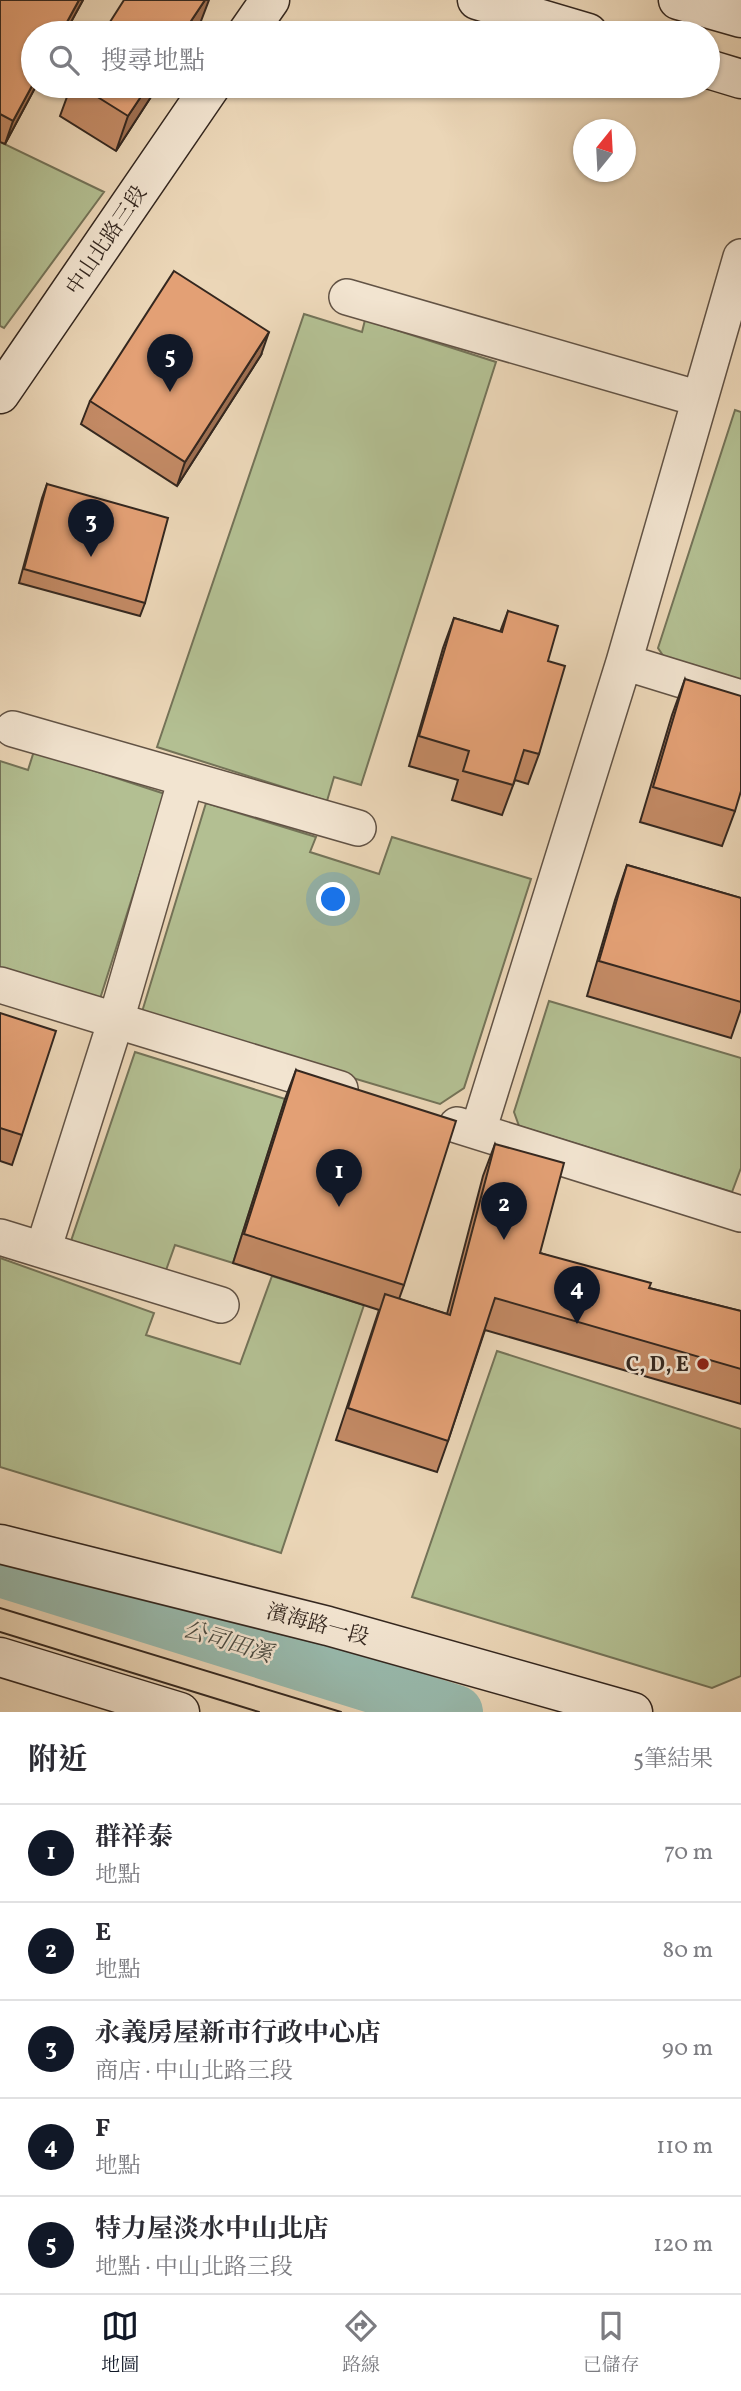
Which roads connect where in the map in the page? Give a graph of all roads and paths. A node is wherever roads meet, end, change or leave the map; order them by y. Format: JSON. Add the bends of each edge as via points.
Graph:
{"nodes":[{"id":1,"x":270,"y":0,"type":"edge"},
{"id":2,"x":477,"y":0,"type":"edge"},
{"id":3,"x":678,"y":0,"type":"edge"},
{"id":4,"x":741,"y":18,"type":"edge"},
{"id":5,"x":255,"y":21,"type":"edge"},
{"id":6,"x":548,"y":21,"type":"edge"},
{"id":7,"x":720,"y":73,"type":"edge"},
{"id":8,"x":741,"y":79,"type":"edge"},
{"id":9,"x":203,"y":98,"type":"edge"},
{"id":10,"x":741,"y":257,"type":"edge"},
{"id":11,"x":347,"y":297,"type":"dead end"},
{"id":12,"x":0,"y":394,"type":"edge"},
{"id":13,"x":699,"y":399,"type":"junction"},
{"id":14,"x":624,"y":662,"type":"junction"},
{"id":15,"x":741,"y":698,"type":"edge"},
{"id":16,"x":13,"y":729,"type":"dead end"},
{"id":17,"x":186,"y":779,"type":"junction"},
{"id":18,"x":358,"y":828,"type":"dead end"},
{"id":19,"x":0,"y":985,"type":"edge"},
{"id":20,"x":116,"y":1020,"type":"junction"},
{"id":21,"x":374,"y":1099,"type":"edge"},
{"id":22,"x":426,"y":1115,"type":"edge"},
{"id":23,"x":478,"y":1131,"type":"junction"},
{"id":24,"x":741,"y":1214,"type":"edge"},
{"id":25,"x":0,"y":1237,"type":"edge"},
{"id":26,"x":43,"y":1250,"type":"junction"},
{"id":27,"x":221,"y":1305,"type":"dead end"},
{"id":28,"x":0,"y":1544,"type":"edge"},
{"id":29,"x":0,"y":1657,"type":"edge"},
{"id":30,"x":180,"y":1712,"type":"edge"},
{"id":31,"x":634,"y":1712,"type":"edge"}],
"edges":[{"from":1,"to":5,"type":"street"},
{"from":2,"to":6,"type":"street"},
{"from":3,"to":4,"type":"street"},
{"from":7,"to":8,"type":"street"},
{"from":9,"to":12,"type":"street","name":"中山北路三段"},
{"from":10,"to":13,"type":"street"},
{"from":11,"to":13,"type":"street"},
{"from":13,"to":14,"type":"street"},
{"from":14,"to":15,"type":"street"},
{"from":14,"to":23,"type":"street"},
{"from":16,"to":17,"type":"street"},
{"from":17,"to":18,"type":"street"},
{"from":17,"to":20,"type":"street"},
{"from":19,"to":20,"type":"street"},
{"from":20,"to":21,"type":"street"},
{"from":20,"to":26,"type":"street"},
{"from":22,"to":23,"type":"street"},
{"from":23,"to":24,"type":"street"},
{"from":25,"to":26,"type":"street"},
{"from":26,"to":27,"type":"street"},
{"from":28,"to":31,"type":"street","name":"濱海路一段","via":[[328,1626]]},
{"from":29,"to":30,"type":"street"}]}
